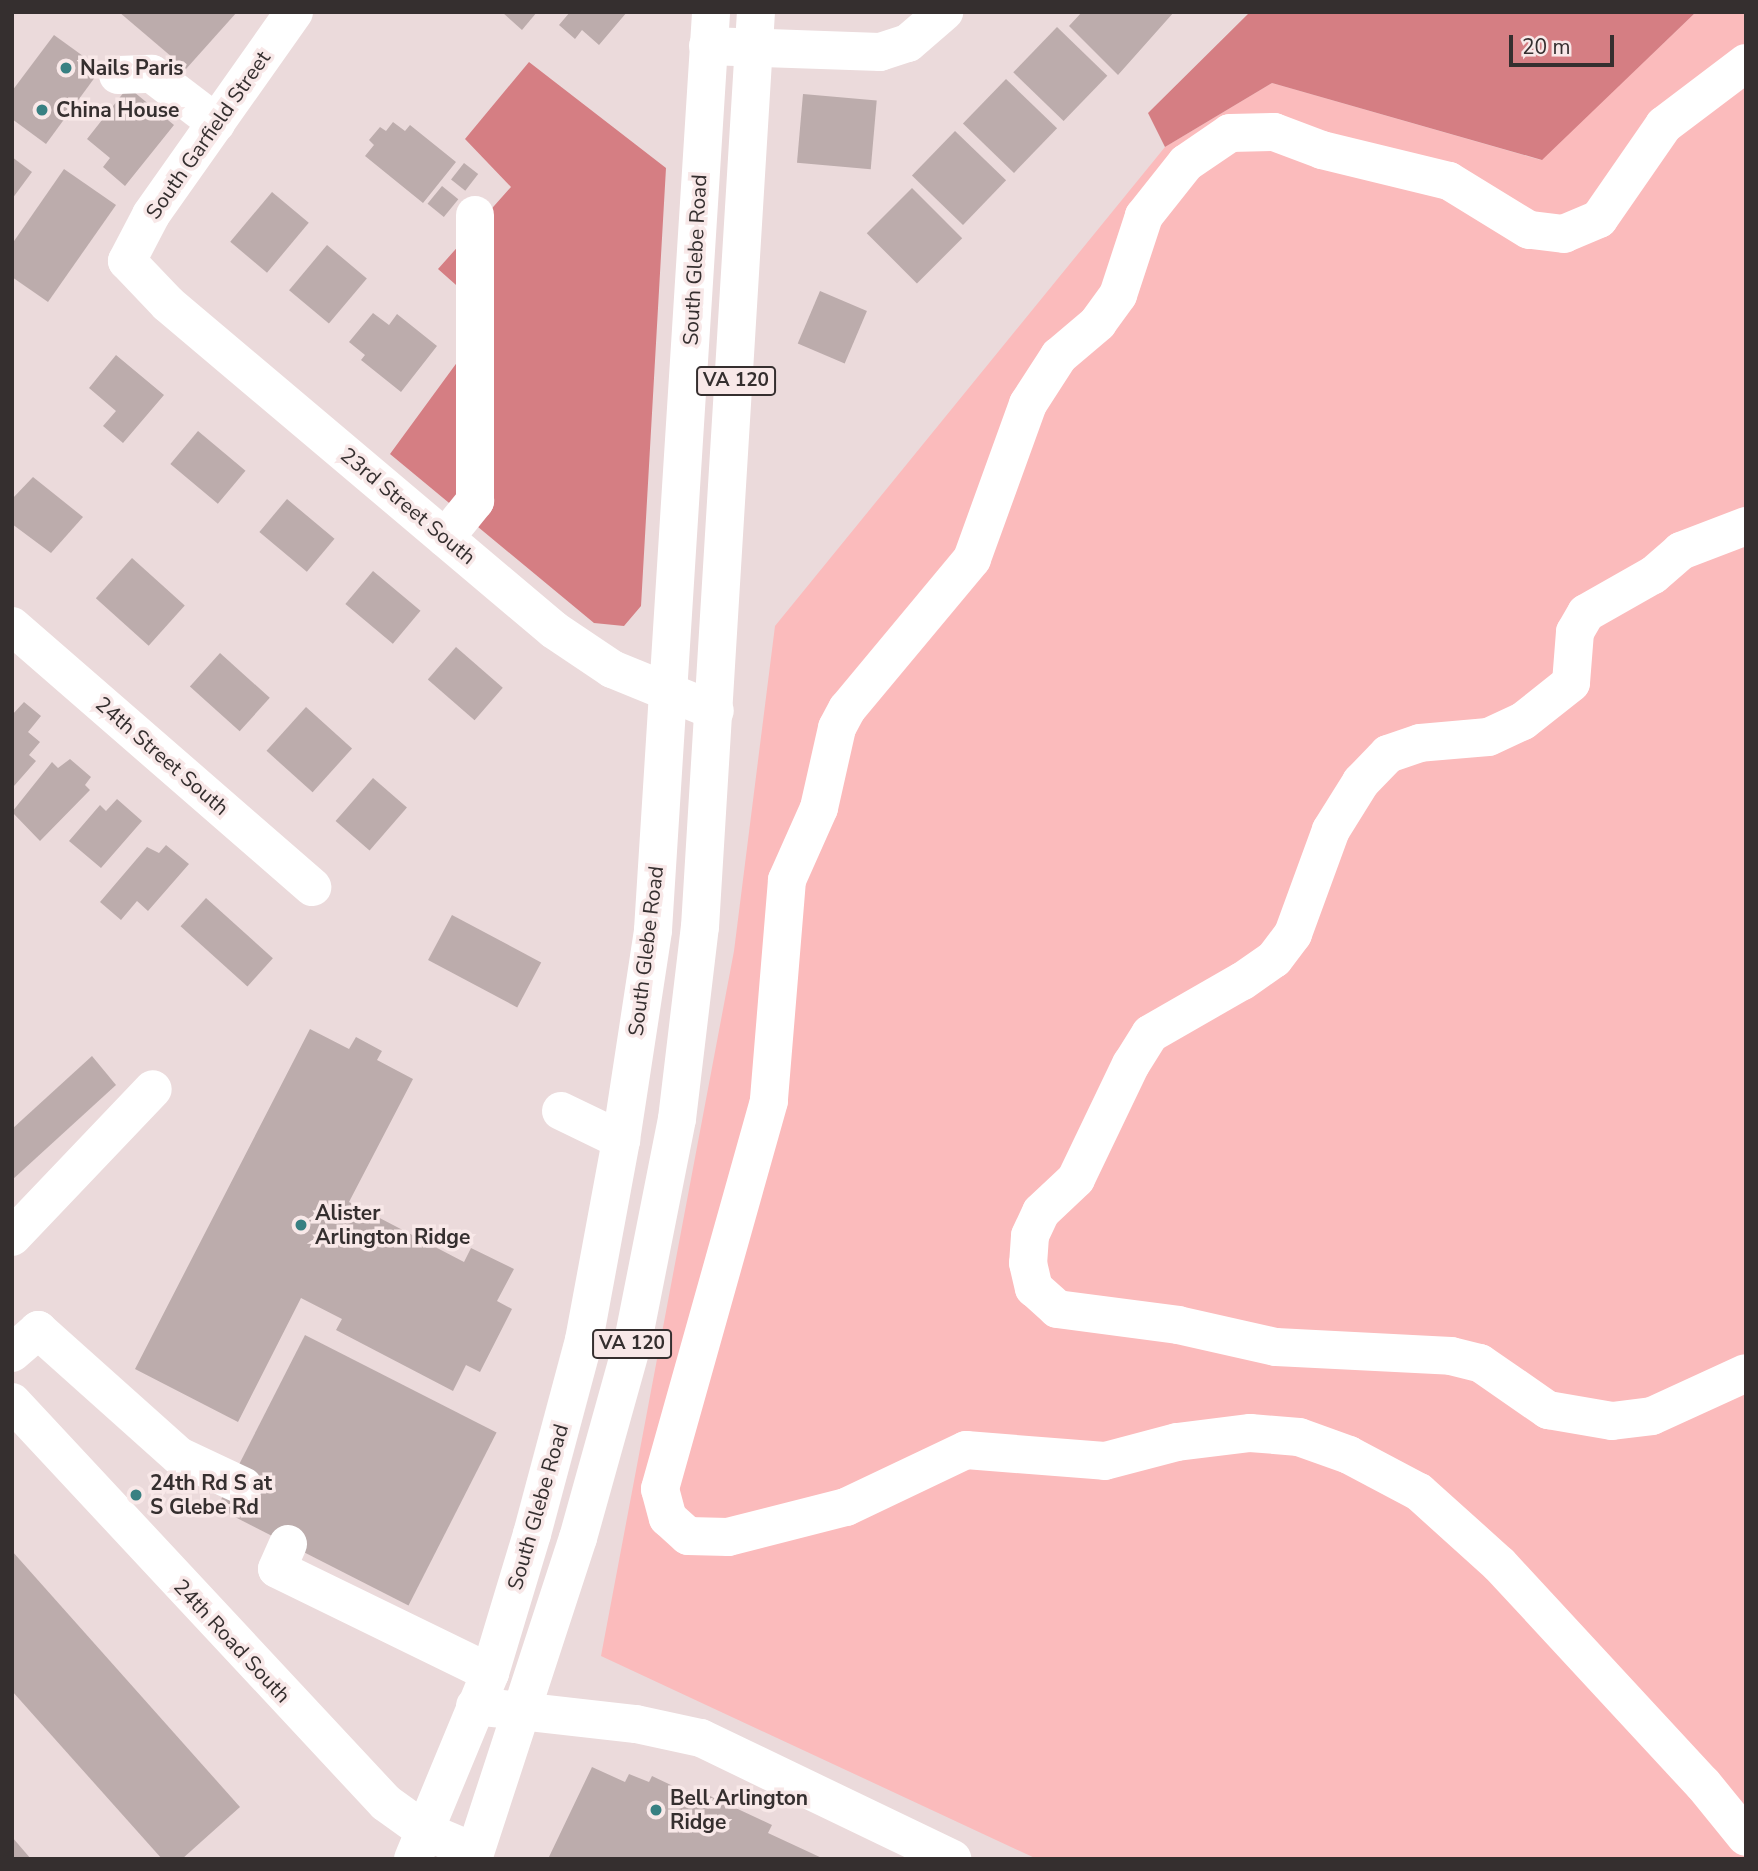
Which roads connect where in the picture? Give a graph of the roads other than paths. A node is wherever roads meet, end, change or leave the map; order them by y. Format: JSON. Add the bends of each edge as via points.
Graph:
{"nodes":[{"id":1,"x":294,"y":12,"type":"edge"},
{"id":2,"x":756,"y":12,"type":"edge"},
{"id":3,"x":944,"y":12,"type":"edge"},
{"id":4,"x":709,"y":29,"type":"edge"},
{"id":5,"x":752,"y":51,"type":"junction"},
{"id":6,"x":1746,"y":63,"type":"edge"},
{"id":7,"x":118,"y":75,"type":"dead end"},
{"id":8,"x":216,"y":123,"type":"junction"},
{"id":9,"x":475,"y":215,"type":"dead end"},
{"id":10,"x":127,"y":261,"type":"joint"},
{"id":11,"x":1746,"y":526,"type":"edge"},
{"id":12,"x":445,"y":538,"type":"junction"},
{"id":13,"x":12,"y":626,"type":"edge"},
{"id":14,"x":668,"y":694,"type":"junction"},
{"id":15,"x":715,"y":711,"type":"junction"},
{"id":16,"x":312,"y":887,"type":"dead end"},
{"id":17,"x":153,"y":1088,"type":"dead end"},
{"id":18,"x":561,"y":1111,"type":"dead end"},
{"id":19,"x":621,"y":1140,"type":"junction"},
{"id":20,"x":12,"y":1237,"type":"edge"},
{"id":21,"x":37,"y":1330,"type":"edge"},
{"id":22,"x":1746,"y":1373,"type":"edge"},
{"id":23,"x":12,"y":1402,"type":"edge"},
{"id":24,"x":243,"y":1486,"type":"dead end"},
{"id":25,"x":288,"y":1544,"type":"dead end"},
{"id":26,"x":482,"y":1690,"type":"junction"},
{"id":27,"x":521,"y":1712,"type":"junction"},
{"id":28,"x":1746,"y":1837,"type":"edge"},
{"id":29,"x":419,"y":1845,"type":"edge"},
{"id":30,"x":474,"y":1855,"type":"edge"},
{"id":31,"x":952,"y":1859,"type":"edge"}],
"edges":[{"from":1,"to":8,"type":"main road","name":"South Garfield Street"},
{"from":2,"to":5,"type":"main road","number":"VA 120"},
{"from":3,"to":5,"type":"main road","via":[[908,43],[880,52]]},
{"from":4,"to":5,"type":"main road"},
{"from":4,"to":14,"type":"main road","name":"South Glebe Road","number":"VA 120"},
{"from":5,"to":15,"type":"main road","number":"VA 120"},
{"from":6,"to":28,"type":"main road","via":[[1664,125],[1599,219],[1564,233],[1529,230],[1448,181],[1322,150],[1275,132],[1230,133],[1186,163],[1144,216],[1118,295],[1098,323],[1059,356],[1028,404],[972,559],[847,709],[837,728],[819,808],[787,880],[769,1101],[660,1489],[668,1518],[688,1536],[728,1537],[846,1507],[966,1450],[1105,1461],[1177,1443],[1250,1433],[1299,1437],[1349,1455],[1419,1492],[1499,1564],[1703,1784]]},
{"from":7,"to":8,"type":"main road","via":[[166,69]]},
{"from":8,"to":10,"type":"main road","name":"South Garfield Street","via":[[151,215]]},
{"from":9,"to":12,"type":"main road","via":[[475,501]]},
{"from":10,"to":12,"type":"main road","name":"23rd Street South","via":[[168,304]]},
{"from":11,"to":22,"type":"main road","via":[[1681,551],[1653,575],[1586,613],[1575,632],[1572,683],[1523,721],[1488,737],[1420,744],[1388,754],[1361,782],[1331,830],[1293,934],[1274,959],[1150,1034],[1076,1179],[1041,1212],[1030,1236],[1028,1263],[1034,1287],[1057,1309],[1178,1325],[1276,1347],[1451,1356],[1480,1363],[1548,1410],[1612,1421],[1652,1416]]},
{"from":12,"to":14,"type":"main road","name":"23rd Street South","via":[[554,630],[612,669]]},
{"from":13,"to":16,"type":"main road","name":"24th Street South"},
{"from":14,"to":15,"type":"main road","name":"23rd Street South"},
{"from":14,"to":19,"type":"main road","name":"South Glebe Road","number":"VA 120","via":[[653,930]]},
{"from":15,"to":27,"type":"main road","number":"VA 120","via":[[700,927],[677,1119],[633,1341],[579,1538]]},
{"from":17,"to":20,"type":"main road"},
{"from":18,"to":19,"type":"main road"},
{"from":19,"to":26,"type":"main road","name":"South Glebe Road","number":"VA 120","via":[[584,1340]]},
{"from":21,"to":24,"type":"main road","via":[[179,1456]]},
{"from":23,"to":29,"type":"main road","name":"24th Road South","via":[[386,1803]]},
{"from":25,"to":26,"type":"main road","via":[[277,1569],[390,1610]]},
{"from":26,"to":27,"type":"main road"},
{"from":26,"to":29,"type":"main road","name":"South Glebe Road","number":"VA 120"},
{"from":27,"to":30,"type":"main road","number":"VA 120"},
{"from":27,"to":31,"type":"main road","via":[[636,1724],[701,1738]]},
{"from":29,"to":30,"type":"main road","name":"24th Road South"}]}
